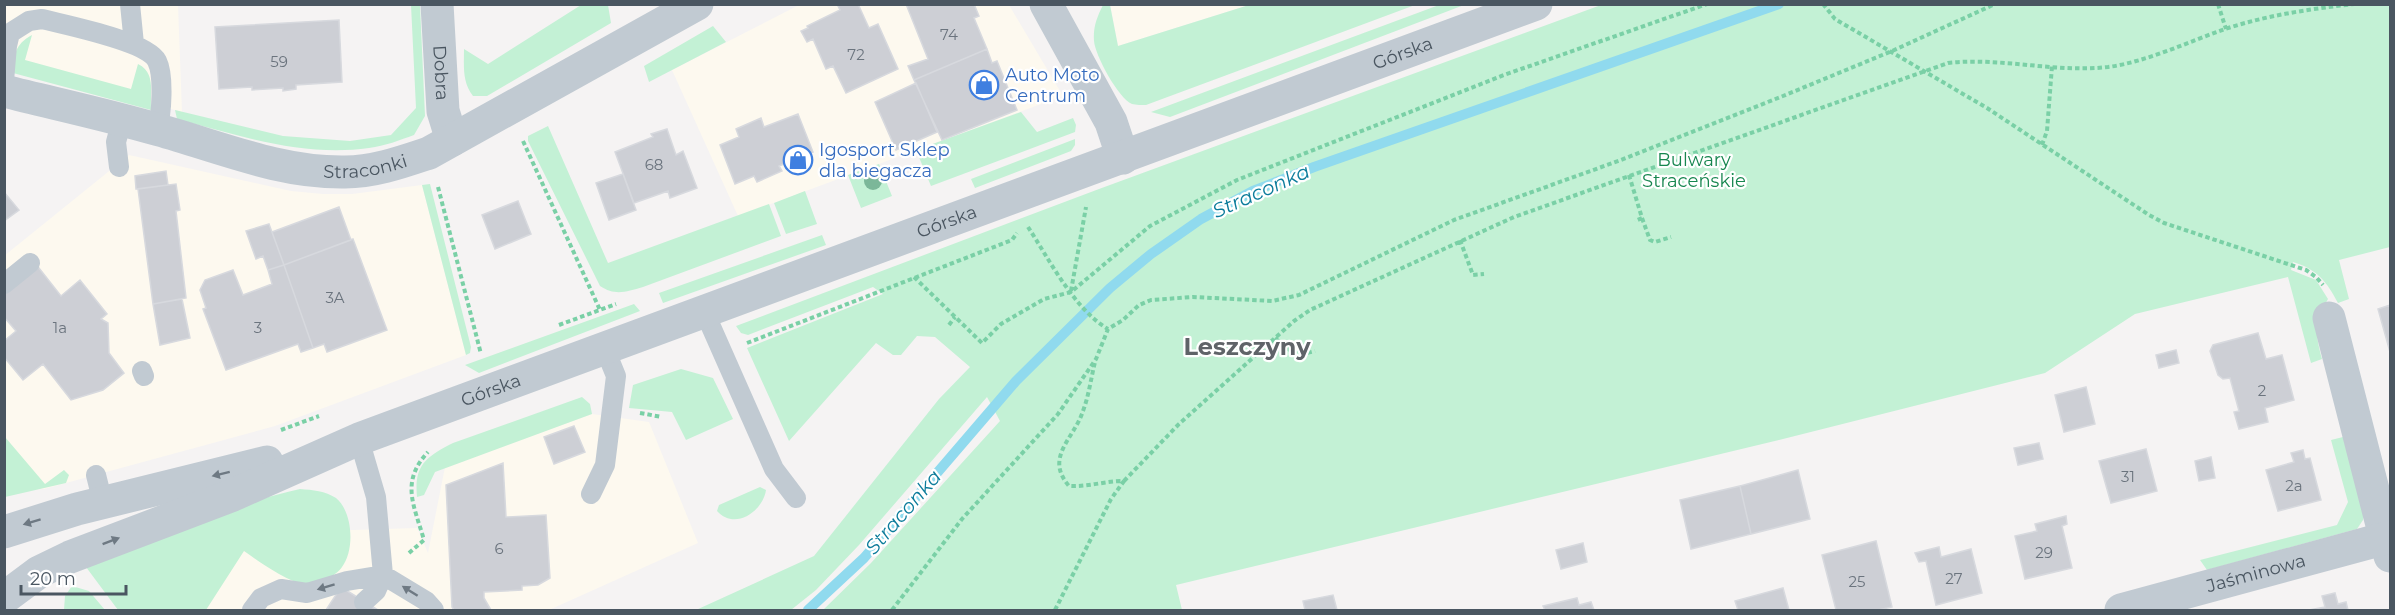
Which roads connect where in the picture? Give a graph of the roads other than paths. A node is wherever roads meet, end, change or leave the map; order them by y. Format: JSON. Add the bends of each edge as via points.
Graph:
{"nodes":[{"id":1,"x":130,"y":4,"type":"edge"},
{"id":2,"x":437,"y":4,"type":"edge"},
{"id":3,"x":697,"y":4,"type":"edge"},
{"id":4,"x":1536,"y":4,"type":"edge"},
{"id":5,"x":1052,"y":6,"type":"edge"},
{"id":6,"x":134,"y":44,"type":"junction"},
{"id":7,"x":4,"y":81,"type":"edge"},
{"id":8,"x":4,"y":91,"type":"edge"},
{"id":9,"x":122,"y":120,"type":"junction"},
{"id":10,"x":158,"y":129,"type":"junction"},
{"id":11,"x":440,"y":146,"type":"junction"},
{"id":12,"x":1123,"y":158,"type":"junction"},
{"id":13,"x":119,"y":167,"type":"dead end"},
{"id":14,"x":30,"y":263,"type":"dead end"},
{"id":15,"x":4,"y":284,"type":"edge"},
{"id":16,"x":705,"y":313,"type":"junction"},
{"id":17,"x":2329,"y":318,"type":"road end"},
{"id":18,"x":605,"y":349,"type":"junction"},
{"id":19,"x":359,"y":439,"type":"junction"},
{"id":20,"x":591,"y":494,"type":"dead end"},
{"id":21,"x":796,"y":498,"type":"dead end"},
{"id":22,"x":4,"y":532,"type":"edge"},
{"id":23,"x":2389,"y":544,"type":"edge"},
{"id":24,"x":383,"y":575,"type":"junction"},
{"id":25,"x":4,"y":598,"type":"edge"},
{"id":26,"x":364,"y":602,"type":"dead end"},
{"id":27,"x":252,"y":610,"type":"edge"},
{"id":28,"x":434,"y":610,"type":"edge"},
{"id":29,"x":2121,"y":610,"type":"edge"}],
"edges":[{"from":1,"to":6,"type":"lane"},
{"from":2,"to":11,"type":"street","name":"Dobra","via":[[443,111]]},
{"from":3,"to":11,"type":"street","name":"Straconki"},
{"from":4,"to":12,"type":"street","name":"Górska"},
{"from":5,"to":12,"type":"street","via":[[1111,122]]},
{"from":6,"to":7,"type":"lane","via":[[42,19],[29,21],[10,33]]},
{"from":6,"to":10,"type":"lane","via":[[157,60],[161,118]]},
{"from":8,"to":9,"type":"street","name":"Straconki"},
{"from":9,"to":10,"type":"street","name":"Straconki"},
{"from":9,"to":13,"type":"lane","via":[[116,142]]},
{"from":10,"to":11,"type":"street","name":"Straconki","via":[[278,165],[345,172],[396,164]]},
{"from":12,"to":16,"type":"street","name":"Górska"},
{"from":14,"to":15,"type":"lane"},
{"from":16,"to":18,"type":"street","name":"Górska"},
{"from":16,"to":21,"type":"lane","via":[[774,469]]},
{"from":17,"to":23,"type":"street"},
{"from":18,"to":19,"type":"street","name":"Górska"},
{"from":18,"to":20,"type":"lane","via":[[616,376],[605,465]]},
{"from":19,"to":22,"type":"street","name":"Górska","one_way":true,"via":[[99,489],[57,514]]},
{"from":19,"to":24,"type":"lane","via":[[376,497]]},
{"from":25,"to":19,"type":"street","name":"Górska","one_way":true,"via":[[39,572],[70,557],[233,495]]},
{"from":23,"to":29,"type":"street","name":"Jaśminowa"},
{"from":24,"to":26,"type":"lane","via":[[376,591]]},
{"from":24,"to":27,"type":"lane","one_way":true,"via":[[307,593],[280,589],[261,598]]},
{"from":28,"to":24,"type":"lane","one_way":true}]}
